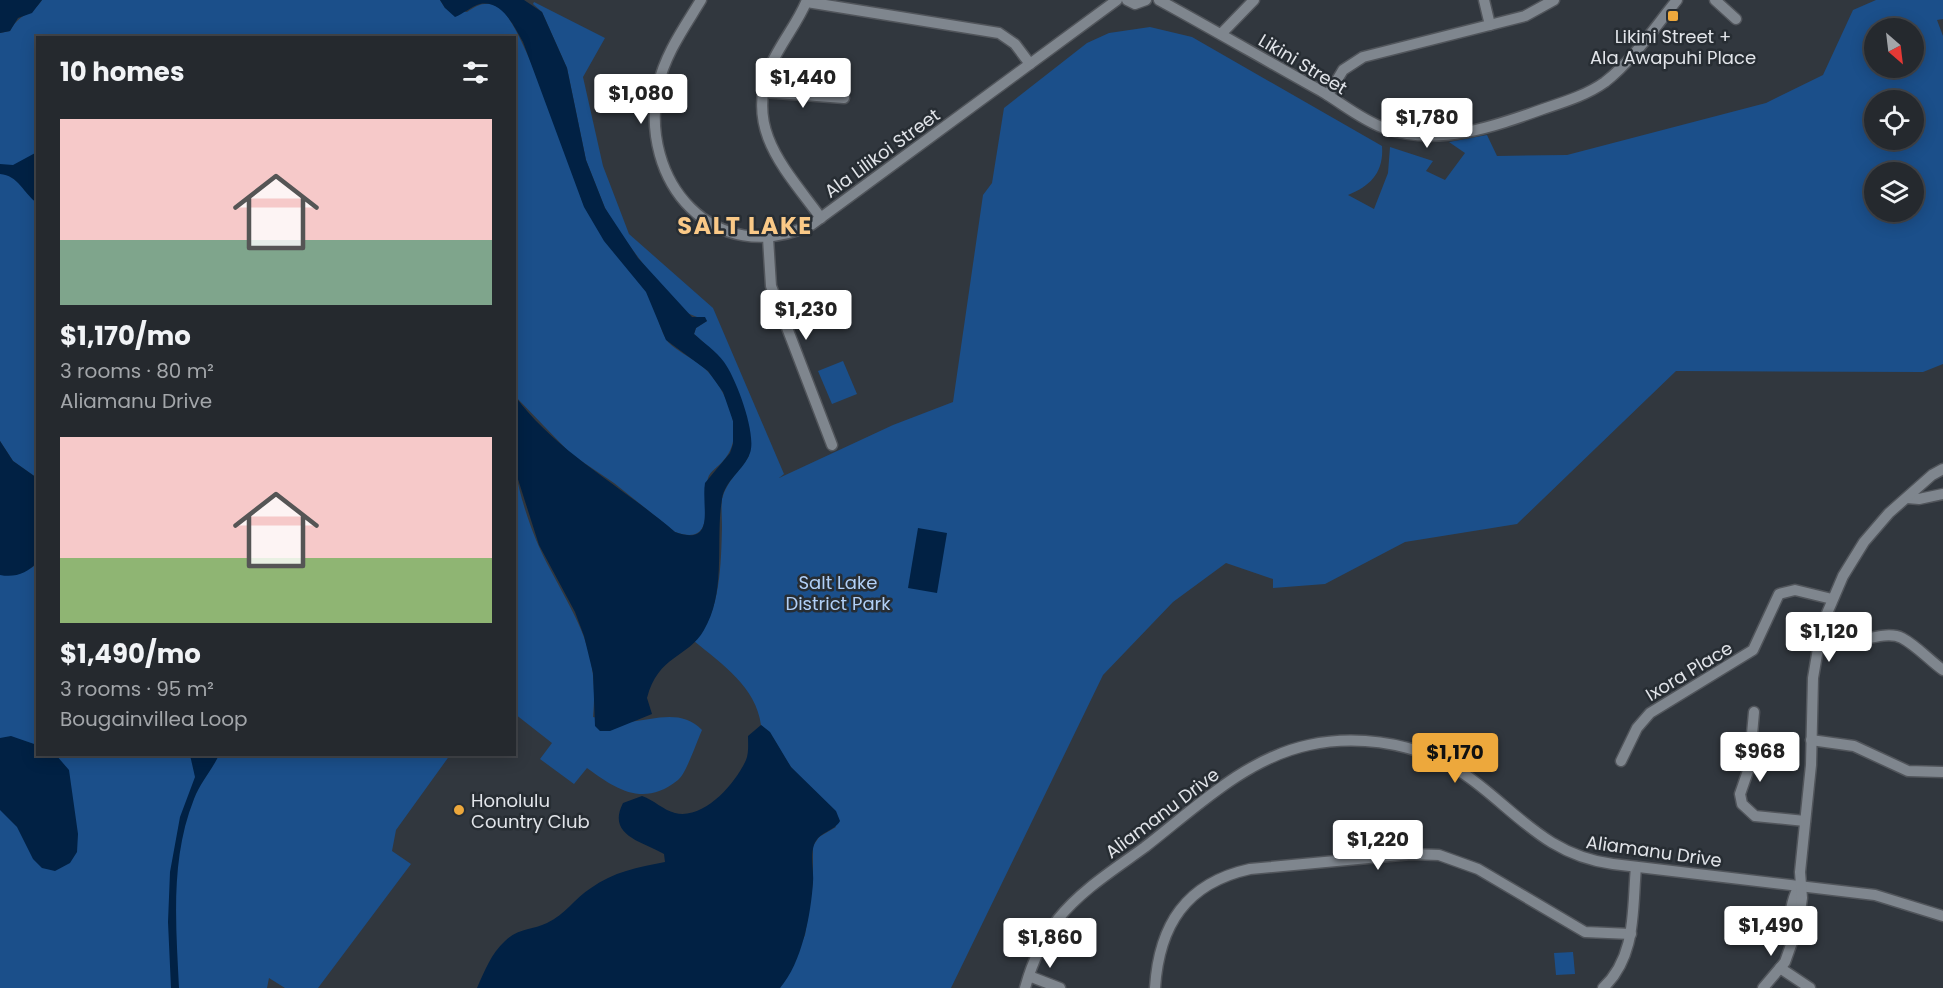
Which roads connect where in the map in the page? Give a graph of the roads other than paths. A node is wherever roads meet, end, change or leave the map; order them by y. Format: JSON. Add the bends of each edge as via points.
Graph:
{"nodes":[{"id":1,"x":701,"y":0,"type":"edge"},
{"id":2,"x":1118,"y":0,"type":"edge"},
{"id":3,"x":1127,"y":0,"type":"edge"},
{"id":4,"x":1146,"y":0,"type":"edge"},
{"id":5,"x":1159,"y":0,"type":"edge"},
{"id":6,"x":1254,"y":0,"type":"edge"},
{"id":7,"x":1484,"y":0,"type":"edge"},
{"id":8,"x":1554,"y":0,"type":"edge"},
{"id":9,"x":1677,"y":0,"type":"edge"},
{"id":10,"x":1715,"y":0,"type":"edge"},
{"id":11,"x":807,"y":1,"type":"edge"},
{"id":12,"x":1736,"y":19,"type":"dead end"},
{"id":13,"x":1490,"y":25,"type":"junction"},
{"id":14,"x":1221,"y":34,"type":"junction"},
{"id":15,"x":1030,"y":64,"type":"junction"},
{"id":16,"x":763,"y":92,"type":"junction"},
{"id":17,"x":1328,"y":95,"type":"junction"},
{"id":18,"x":844,"y":98,"type":"dead end"},
{"id":19,"x":821,"y":218,"type":"junction"},
{"id":20,"x":768,"y":238,"type":"junction"},
{"id":21,"x":832,"y":445,"type":"dead end"},
{"id":22,"x":1943,"y":470,"type":"edge"},
{"id":23,"x":1943,"y":494,"type":"edge"},
{"id":24,"x":1907,"y":498,"type":"junction"},
{"id":25,"x":1832,"y":599,"type":"junction"},
{"id":26,"x":1819,"y":644,"type":"junction"},
{"id":27,"x":1943,"y":670,"type":"edge"},
{"id":28,"x":1754,"y":712,"type":"dead end"},
{"id":29,"x":1811,"y":740,"type":"junction"},
{"id":30,"x":1621,"y":761,"type":"dead end"},
{"id":31,"x":1943,"y":772,"type":"edge"},
{"id":32,"x":1805,"y":821,"type":"junction"},
{"id":33,"x":1636,"y":867,"type":"junction"},
{"id":34,"x":1799,"y":886,"type":"junction"},
{"id":35,"x":1943,"y":916,"type":"edge"},
{"id":36,"x":1631,"y":934,"type":"junction"},
{"id":37,"x":1780,"y":968,"type":"junction"},
{"id":38,"x":1028,"y":984,"type":"edge"},
{"id":39,"x":1060,"y":988,"type":"edge"},
{"id":40,"x":1155,"y":988,"type":"edge"},
{"id":41,"x":1603,"y":988,"type":"edge"},
{"id":42,"x":1763,"y":988,"type":"edge"},
{"id":43,"x":1810,"y":988,"type":"edge"}],
"edges":[{"from":1,"to":20,"type":"street","name":"Ala Lilikoi Street","via":[[669,54],[658,87],[656,130],[662,158],[673,188],[698,216],[731,234]]},
{"from":2,"to":15,"type":"street","name":"Ala Lilikoi Street"},
{"from":3,"to":4,"type":"street","via":[[1135,4]]},
{"from":5,"to":14,"type":"street","name":"Likini Street"},
{"from":6,"to":14,"type":"street"},
{"from":7,"to":13,"type":"street"},
{"from":8,"to":13,"type":"street","via":[[1533,13]]},
{"from":9,"to":17,"type":"street","name":"Likini Street","via":[[1623,66],[1598,86],[1483,129],[1446,135],[1395,131],[1363,119]]},
{"from":10,"to":12,"type":"street"},
{"from":11,"to":15,"type":"street","via":[[817,6],[999,33],[1015,44]]},
{"from":11,"to":16,"type":"street","via":[[772,63]]},
{"from":13,"to":17,"type":"street","via":[[1363,57],[1343,70]]},
{"from":14,"to":17,"type":"street","name":"Likini Street"},
{"from":15,"to":19,"type":"street","name":"Ala Lilikoi Street"},
{"from":16,"to":18,"type":"street"},
{"from":16,"to":19,"type":"street","via":[[762,117],[770,147]]},
{"from":19,"to":20,"type":"street","name":"Ala Lilikoi Street","via":[[799,230]]},
{"from":20,"to":21,"type":"street","via":[[771,286]]},
{"from":22,"to":24,"type":"street"},
{"from":23,"to":24,"type":"street"},
{"from":24,"to":25,"type":"street","via":[[1864,542]]},
{"from":25,"to":26,"type":"street"},
{"from":25,"to":30,"type":"street","name":"Ixora Place","via":[[1795,590],[1779,594],[1753,650],[1650,713]]},
{"from":26,"to":27,"type":"street","via":[[1840,646],[1895,636]]},
{"from":26,"to":29,"type":"street","via":[[1813,678]]},
{"from":28,"to":32,"type":"street","via":[[1748,773],[1740,794],[1742,804],[1755,816]]},
{"from":29,"to":31,"type":"street","via":[[1854,746],[1908,771]]},
{"from":29,"to":32,"type":"street"},
{"from":32,"to":34,"type":"street"},
{"from":33,"to":34,"type":"street","name":"Aliamanu Drive"},
{"from":33,"to":36,"type":"street"},
{"from":33,"to":38,"type":"street","name":"Aliamanu Drive","via":[[1595,862],[1566,853],[1467,775],[1420,752],[1356,741],[1308,745],[1263,762],[1236,778],[1088,890],[1050,930],[1036,955]]},
{"from":34,"to":35,"type":"street","name":"Aliamanu Drive","via":[[1875,896]]},
{"from":34,"to":37,"type":"street","via":[[1802,898],[1798,925]]},
{"from":36,"to":40,"type":"street","via":[[1585,932],[1478,869],[1439,855],[1411,854],[1250,869],[1214,881],[1180,910],[1160,949]]},
{"from":36,"to":41,"type":"street","via":[[1620,968]]},
{"from":37,"to":42,"type":"street"},
{"from":37,"to":43,"type":"street"},
{"from":38,"to":39,"type":"street"}]}
